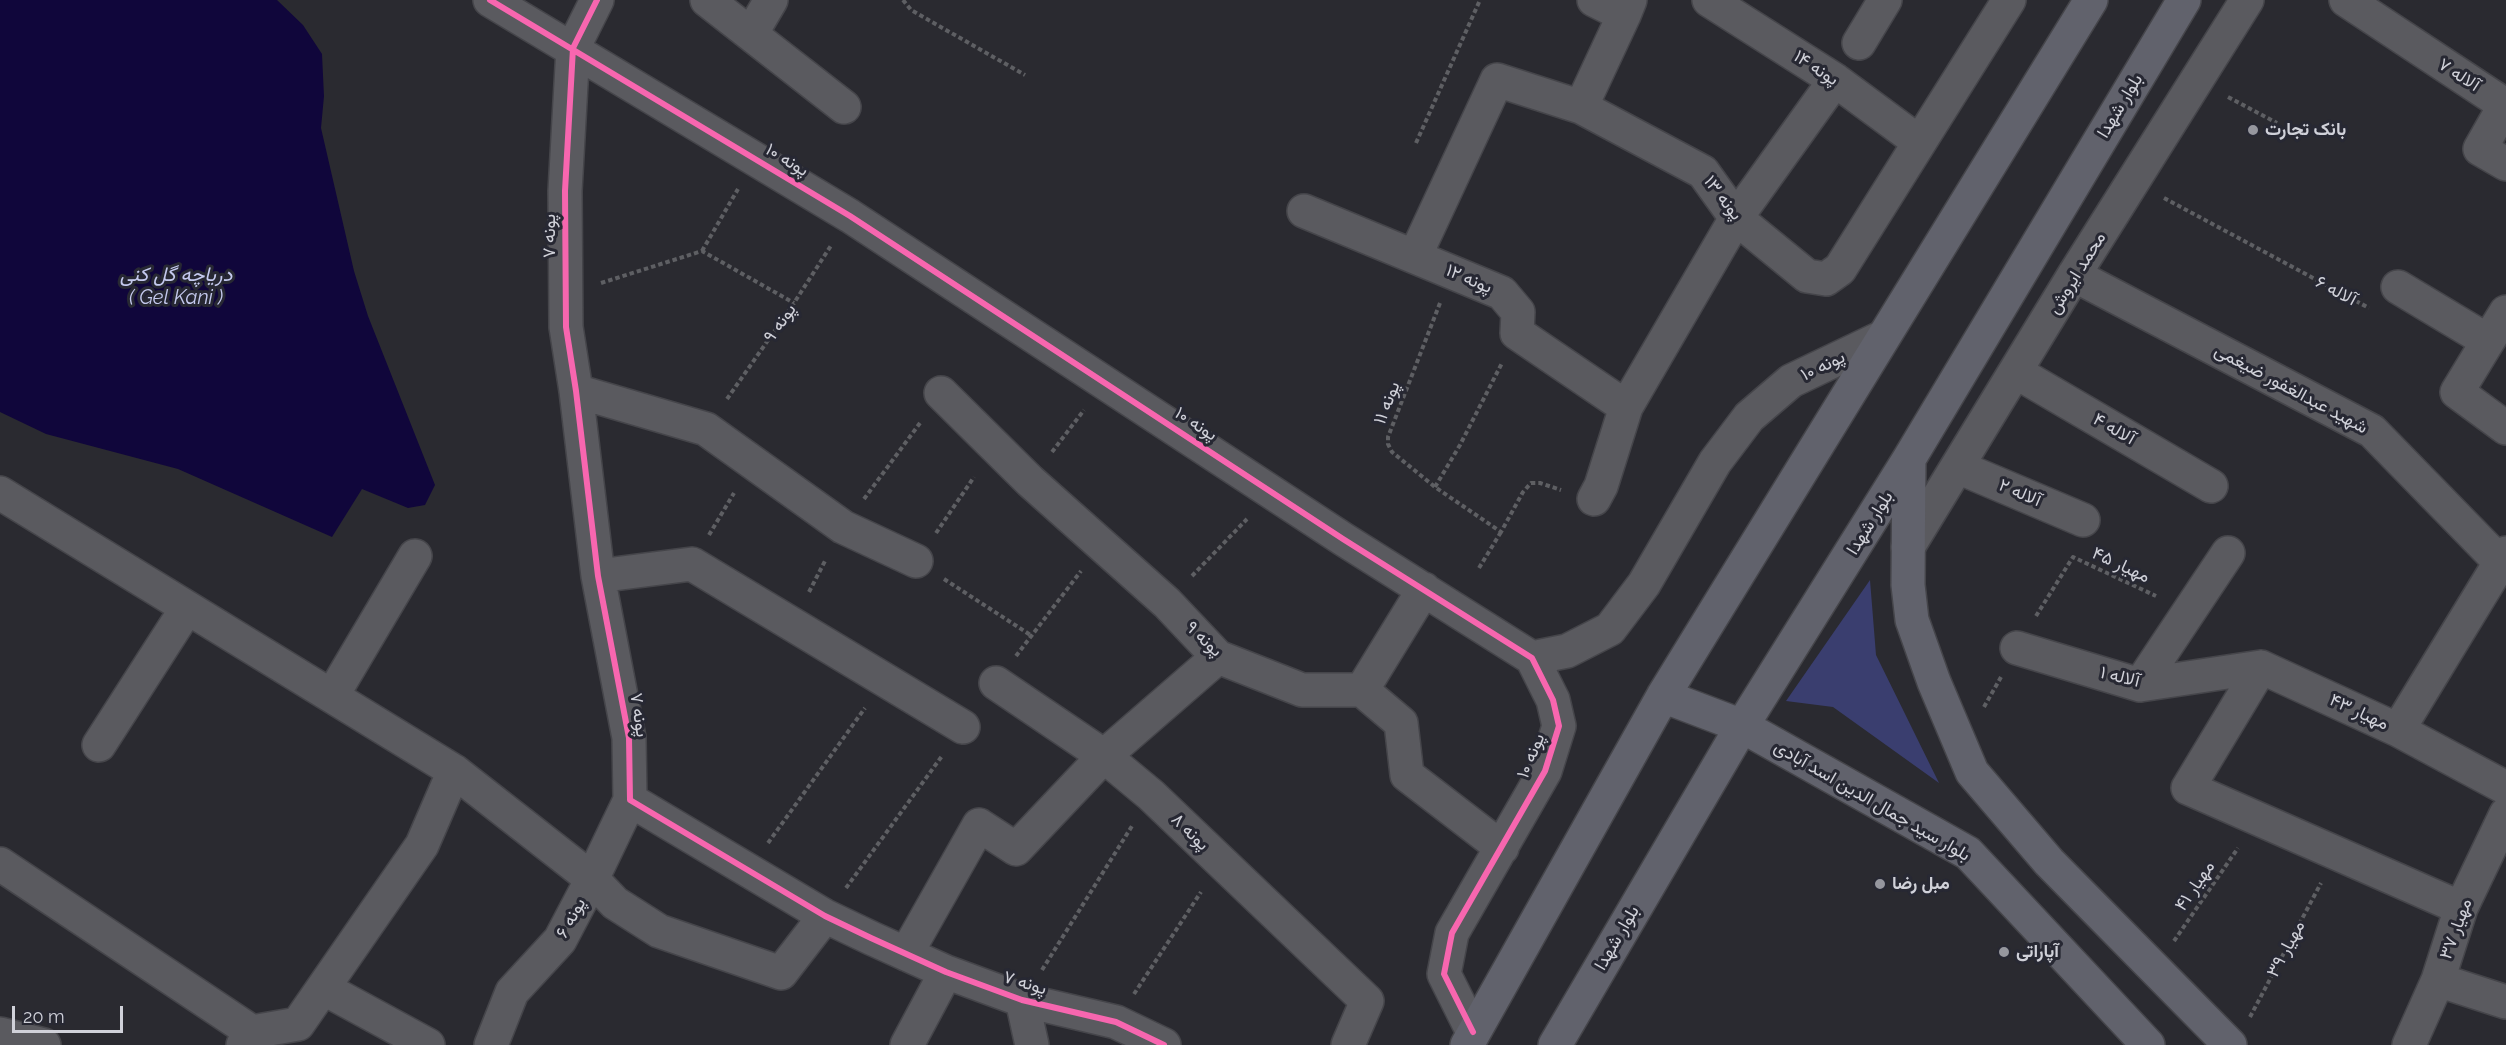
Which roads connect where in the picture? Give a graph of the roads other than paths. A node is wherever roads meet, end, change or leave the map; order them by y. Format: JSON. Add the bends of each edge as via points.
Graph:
{"nodes":[{"id":1,"x":490,"y":0,"type":"edge"},
{"id":2,"x":597,"y":0,"type":"edge"},
{"id":3,"x":707,"y":0,"type":"edge"},
{"id":4,"x":771,"y":0,"type":"edge"},
{"id":5,"x":1594,"y":0,"type":"edge"},
{"id":6,"x":1709,"y":0,"type":"edge"},
{"id":7,"x":1885,"y":0,"type":"edge"},
{"id":8,"x":2009,"y":0,"type":"edge"},
{"id":9,"x":2091,"y":0,"type":"edge"},
{"id":10,"x":2184,"y":0,"type":"edge"},
{"id":11,"x":2247,"y":0,"type":"edge"},
{"id":12,"x":2346,"y":0,"type":"edge"},
{"id":13,"x":1627,"y":8,"type":"edge"},
{"id":14,"x":751,"y":34,"type":"junction"},
{"id":15,"x":1859,"y":44,"type":"dead end"},
{"id":16,"x":573,"y":48,"type":"junction"},
{"id":17,"x":1835,"y":80,"type":"junction"},
{"id":18,"x":844,"y":107,"type":"dead end"},
{"id":19,"x":1581,"y":107,"type":"junction"},
{"id":20,"x":1919,"y":142,"type":"junction"},
{"id":21,"x":2506,"y":164,"type":"edge"},
{"id":22,"x":1304,"y":211,"type":"dead end"},
{"id":23,"x":1736,"y":218,"type":"junction"},
{"id":24,"x":1415,"y":256,"type":"junction"},
{"id":25,"x":2074,"y":275,"type":"junction"},
{"id":26,"x":2398,"y":287,"type":"road end"},
{"id":27,"x":2506,"y":312,"type":"edge"},
{"id":28,"x":1883,"y":337,"type":"junction"},
{"id":29,"x":2488,"y":341,"type":"junction"},
{"id":30,"x":2016,"y":372,"type":"junction"},
{"id":31,"x":576,"y":391,"type":"junction"},
{"id":32,"x":941,"y":393,"type":"dead end"},
{"id":33,"x":1626,"y":407,"type":"junction"},
{"id":34,"x":2506,"y":428,"type":"edge"},
{"id":35,"x":1909,"y":459,"type":"junction"},
{"id":36,"x":1958,"y":467,"type":"junction"},
{"id":37,"x":2211,"y":486,"type":"dead end"},
{"id":38,"x":0,"y":493,"type":"edge"},
{"id":39,"x":1594,"y":499,"type":"road end"},
{"id":40,"x":2083,"y":520,"type":"dead end"},
{"id":41,"x":1908,"y":547,"type":"junction"},
{"id":42,"x":2228,"y":553,"type":"dead end"},
{"id":43,"x":415,"y":556,"type":"dead end"},
{"id":44,"x":916,"y":561,"type":"road end"},
{"id":45,"x":2504,"y":561,"type":"edge"},
{"id":46,"x":598,"y":576,"type":"junction"},
{"id":47,"x":1424,"y":590,"type":"junction"},
{"id":48,"x":187,"y":608,"type":"junction"},
{"id":49,"x":2017,"y":648,"type":"road end"},
{"id":50,"x":1218,"y":657,"type":"junction"},
{"id":51,"x":1532,"y":658,"type":"junction"},
{"id":52,"x":2260,"y":667,"type":"junction"},
{"id":53,"x":996,"y":683,"type":"dead end"},
{"id":54,"x":2140,"y":685,"type":"junction"},
{"id":55,"x":1362,"y":690,"type":"junction"},
{"id":56,"x":332,"y":696,"type":"junction"},
{"id":57,"x":1663,"y":696,"type":"junction"},
{"id":58,"x":1742,"y":726,"type":"junction"},
{"id":59,"x":963,"y":728,"type":"dead end"},
{"id":60,"x":2398,"y":730,"type":"junction"},
{"id":61,"x":99,"y":745,"type":"dead end"},
{"id":62,"x":1104,"y":756,"type":"junction"},
{"id":63,"x":454,"y":771,"type":"junction"},
{"id":64,"x":2506,"y":788,"type":"edge"},
{"id":65,"x":630,"y":800,"type":"junction"},
{"id":66,"x":2506,"y":814,"type":"edge"},
{"id":67,"x":1502,"y":848,"type":"junction"},
{"id":68,"x":0,"y":864,"type":"edge"},
{"id":69,"x":592,"y":879,"type":"junction"},
{"id":70,"x":2462,"y":908,"type":"junction"},
{"id":71,"x":825,"y":916,"type":"junction"},
{"id":72,"x":906,"y":954,"type":"junction"},
{"id":73,"x":946,"y":972,"type":"junction"},
{"id":74,"x":2438,"y":980,"type":"junction"},
{"id":75,"x":323,"y":988,"type":"junction"},
{"id":76,"x":1022,"y":1000,"type":"junction"},
{"id":77,"x":2506,"y":1002,"type":"edge"},
{"id":78,"x":0,"y":1034,"type":"edge"},
{"id":79,"x":2238,"y":1035,"type":"edge"},
{"id":80,"x":1470,"y":1038,"type":"edge"},
{"id":81,"x":248,"y":1039,"type":"edge"},
{"id":82,"x":44,"y":1045,"type":"edge"},
{"id":83,"x":428,"y":1045,"type":"edge"},
{"id":84,"x":491,"y":1045,"type":"edge"},
{"id":85,"x":907,"y":1045,"type":"edge"},
{"id":86,"x":1032,"y":1045,"type":"edge"},
{"id":87,"x":1164,"y":1045,"type":"edge"},
{"id":88,"x":1348,"y":1045,"type":"edge"},
{"id":89,"x":1555,"y":1045,"type":"edge"},
{"id":90,"x":2148,"y":1045,"type":"edge"},
{"id":91,"x":2409,"y":1045,"type":"edge"}],
"edges":[{"from":1,"to":16,"type":"street","name":"پونه ۱۰"},
{"from":2,"to":16,"type":"street"},
{"from":3,"to":14,"type":"street"},
{"from":4,"to":14,"type":"street"},
{"from":5,"to":13,"type":"street"},
{"from":6,"to":17,"type":"street","name":"پونه ۱۴"},
{"from":7,"to":15,"type":"street"},
{"from":8,"to":20,"type":"street"},
{"from":9,"to":28,"type":"main road"},
{"from":10,"to":35,"type":"main road","name":"بلوار شهدا"},
{"from":11,"to":25,"type":"street","name":"محمد ایروش"},
{"from":12,"to":21,"type":"street","name":"آلاله ۷","via":[[2505,105],[2480,149]]},
{"from":13,"to":19,"type":"street"},
{"from":14,"to":18,"type":"street"},
{"from":16,"to":31,"type":"street","name":"پونه ۷","via":[[565,191],[566,327]]},
{"from":16,"to":47,"type":"street","name":"پونه ۱۰","via":[[850,216]]},
{"from":17,"to":20,"type":"street","name":"پونه ۱۴"},
{"from":17,"to":23,"type":"street"},
{"from":19,"to":23,"type":"street","name":"پونه ۱۳","via":[[1703,172]]},
{"from":19,"to":24,"type":"street","name":"پونه ۱۳","via":[[1497,80]]},
{"from":20,"to":23,"type":"street","name":"پونه ۱۳","via":[[1840,269],[1826,279],[1807,276]]},
{"from":22,"to":24,"type":"street","name":"پونه ۱۲"},
{"from":23,"to":33,"type":"street"},
{"from":24,"to":33,"type":"street","name":"پونه ۱۲","via":[[1502,293],[1518,312],[1517,333]]},
{"from":25,"to":30,"type":"street","name":"محمد ایروش"},
{"from":25,"to":45,"type":"street","name":"شهید عبدالغفور ضیغمی","via":[[2372,431]]},
{"from":26,"to":29,"type":"street"},
{"from":27,"to":29,"type":"street"},
{"from":28,"to":51,"type":"street","name":"پونه ۱۰","via":[[1791,381],[1749,417],[1715,462],[1644,584],[1610,629],[1567,651]]},
{"from":28,"to":57,"type":"main road"},
{"from":29,"to":34,"type":"street","via":[[2457,392]]},
{"from":30,"to":36,"type":"street","name":"محمد ایروش"},
{"from":30,"to":37,"type":"street","name":"آلاله ۴"},
{"from":31,"to":44,"type":"street","via":[[706,429],[843,527]]},
{"from":31,"to":46,"type":"street","name":"پونه ۷"},
{"from":32,"to":50,"type":"street","name":"پونه ۹","via":[[1030,481],[1167,603]]},
{"from":33,"to":39,"type":"street"},
{"from":35,"to":41,"type":"main road"},
{"from":35,"to":58,"type":"main road","name":"بلوار شهدا"},
{"from":36,"to":40,"type":"street","name":"آلاله ۲"},
{"from":36,"to":41,"type":"street","name":"محمد ایروش"},
{"from":38,"to":48,"type":"street","name":"پونه ۶"},
{"from":41,"to":79,"type":"main road","via":[[1912,620],[1972,772],[2049,861],[2155,968]]},
{"from":42,"to":54,"type":"street"},
{"from":43,"to":56,"type":"street"},
{"from":45,"to":60,"type":"street","name":"مهیار ۴۳"},
{"from":46,"to":59,"type":"street","via":[[692,564]]},
{"from":46,"to":65,"type":"street","name":"پونه ۷","via":[[629,738]]},
{"from":47,"to":51,"type":"street","name":"پونه ۱۰"},
{"from":47,"to":55,"type":"street"},
{"from":48,"to":56,"type":"street","name":"پونه ۶"},
{"from":48,"to":61,"type":"street"},
{"from":49,"to":54,"type":"street","name":"آلاله ۱"},
{"from":50,"to":55,"type":"street","name":"پونه ۹","via":[[1302,690]]},
{"from":50,"to":62,"type":"street"},
{"from":51,"to":67,"type":"street","name":"پونه ۱۰","via":[[1552,700],[1559,726],[1545,771]]},
{"from":52,"to":54,"type":"street","name":"آلاله ۱"},
{"from":52,"to":60,"type":"street","name":"مهیار ۴۳"},
{"from":52,"to":70,"type":"street","via":[[2188,788]]},
{"from":53,"to":62,"type":"street","name":"پونه ۸"},
{"from":55,"to":67,"type":"street","via":[[1401,723],[1407,775]]},
{"from":56,"to":63,"type":"street","name":"پونه ۶"},
{"from":57,"to":58,"type":"main road","name":"بلوار سید جمال الدین اسد آبادی"},
{"from":57,"to":80,"type":"main road"},
{"from":58,"to":89,"type":"main road","name":"بلوار شهدا"},
{"from":58,"to":90,"type":"main road","name":"بلوار سید جمال الدین اسد آبادی","via":[[1968,853]]},
{"from":60,"to":64,"type":"street"},
{"from":62,"to":72,"type":"street","via":[[1016,849],[979,825]]},
{"from":62,"to":88,"type":"street","name":"پونه ۸","via":[[1151,795],[1367,1001]]},
{"from":63,"to":69,"type":"street","name":"پونه ۶"},
{"from":63,"to":75,"type":"street","via":[[422,845]]},
{"from":65,"to":69,"type":"street"},
{"from":65,"to":71,"type":"street","name":"پونه ۷"},
{"from":66,"to":70,"type":"street","name":"مهیار ۳۷"},
{"from":67,"to":80,"type":"street","name":"پونه ۱۰","via":[[1452,933],[1444,974]]},
{"from":68,"to":81,"type":"street"},
{"from":69,"to":71,"type":"street","via":[[615,903],[659,931],[781,973]]},
{"from":69,"to":84,"type":"street","name":"پونه ۶","via":[[560,940],[512,992]]},
{"from":70,"to":74,"type":"street","name":"مهیار ۳۷"},
{"from":71,"to":72,"type":"street","name":"پونه ۷"},
{"from":72,"to":73,"type":"street","name":"پونه ۷"},
{"from":73,"to":76,"type":"street","name":"پونه ۷"},
{"from":73,"to":85,"type":"street"},
{"from":74,"to":77,"type":"street"},
{"from":74,"to":91,"type":"street","name":"مهیار ۳۷"},
{"from":75,"to":81,"type":"street","via":[[298,1024]]},
{"from":75,"to":83,"type":"street"},
{"from":76,"to":86,"type":"street"},
{"from":76,"to":87,"type":"street","name":"پونه ۷","via":[[1116,1022]]},
{"from":78,"to":82,"type":"street"}]}
